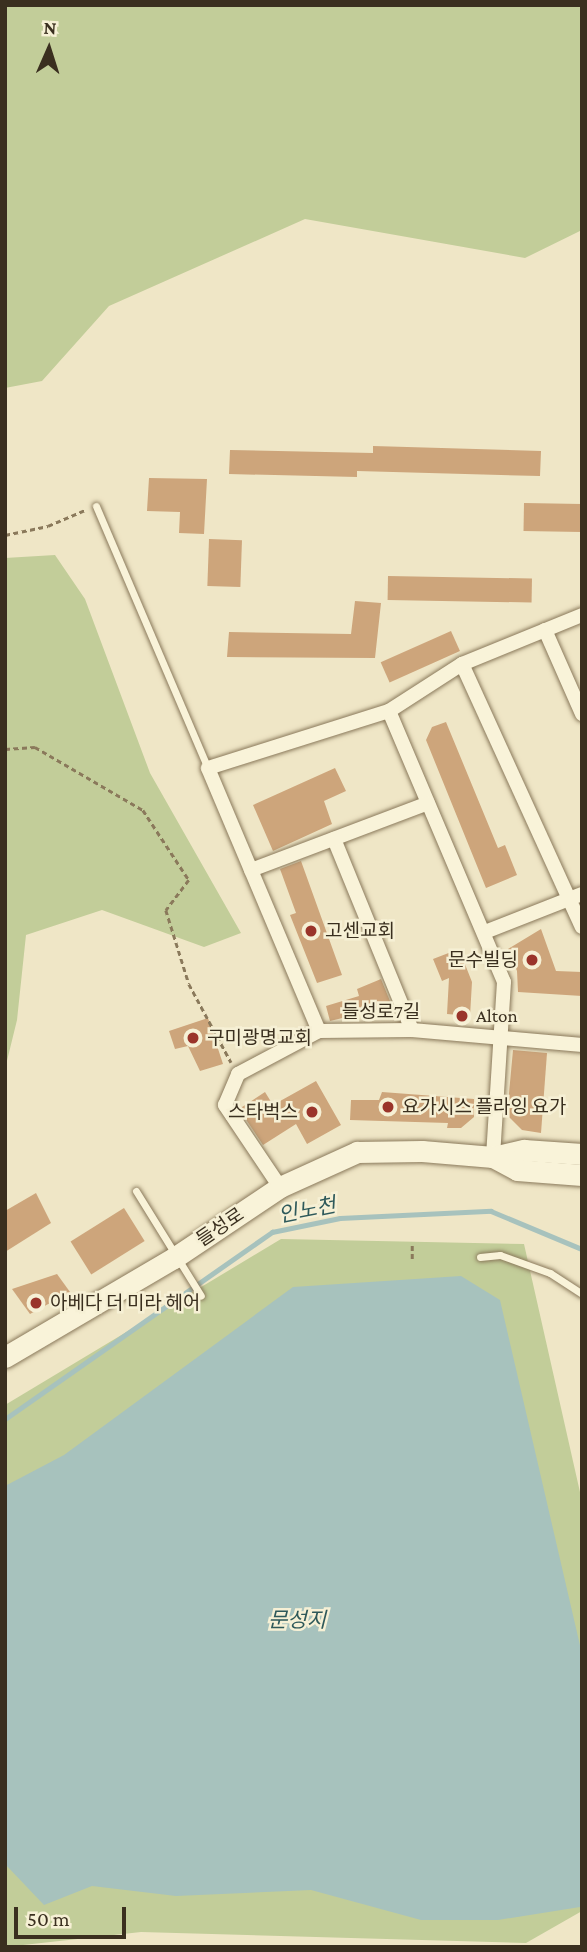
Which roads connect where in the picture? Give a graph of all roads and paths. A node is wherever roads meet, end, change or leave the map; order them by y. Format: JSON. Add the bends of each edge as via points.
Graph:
{"nodes":[{"id":1,"x":96,"y":506,"type":"joint"},
{"id":2,"x":5,"y":535,"type":"edge"},
{"id":3,"x":582,"y":615,"type":"edge"},
{"id":4,"x":545,"y":630,"type":"junction"},
{"id":5,"x":462,"y":664,"type":"junction"},
{"id":6,"x":389,"y":711,"type":"junction"},
{"id":7,"x":582,"y":714,"type":"edge"},
{"id":8,"x":5,"y":748,"type":"edge"},
{"id":9,"x":208,"y":768,"type":"junction"},
{"id":10,"x":428,"y":803,"type":"junction"},
{"id":11,"x":334,"y":839,"type":"junction"},
{"id":12,"x":251,"y":870,"type":"junction"},
{"id":13,"x":576,"y":897,"type":"edge"},
{"id":14,"x":582,"y":927,"type":"edge"},
{"id":15,"x":485,"y":932,"type":"junction"},
{"id":16,"x":412,"y":1030,"type":"junction"},
{"id":17,"x":319,"y":1031,"type":"junction"},
{"id":18,"x":498,"y":1039,"type":"junction"},
{"id":19,"x":582,"y":1045,"type":"edge"},
{"id":20,"x":238,"y":1074,"type":"junction"},
{"id":21,"x":582,"y":1154,"type":"edge"},
{"id":22,"x":493,"y":1157,"type":"junction"},
{"id":23,"x":582,"y":1175,"type":"edge"},
{"id":24,"x":280,"y":1187,"type":"junction"},
{"id":25,"x":136,"y":1191,"type":"dead end"},
{"id":26,"x":412,"y":1242,"type":"dead end"},
{"id":27,"x":480,"y":1257,"type":"dead end"},
{"id":28,"x":174,"y":1258,"type":"junction"},
{"id":29,"x":412,"y":1259,"type":"dead end"},
{"id":30,"x":582,"y":1293,"type":"edge"},
{"id":31,"x":201,"y":1296,"type":"dead end"},
{"id":32,"x":5,"y":1357,"type":"edge"}],
"edges":[{"from":1,"to":2,"type":"path","via":[[48,526]]},
{"from":1,"to":9,"type":"lane"},
{"from":3,"to":4,"type":"street"},
{"from":4,"to":5,"type":"street"},
{"from":4,"to":7,"type":"street"},
{"from":5,"to":6,"type":"street"},
{"from":5,"to":13,"type":"street"},
{"from":6,"to":9,"type":"street"},
{"from":6,"to":10,"type":"street"},
{"from":8,"to":20,"type":"path","via":[[35,747],[143,810],[188,880],[166,910],[189,984]]},
{"from":9,"to":12,"type":"street"},
{"from":10,"to":11,"type":"street"},
{"from":10,"to":15,"type":"street"},
{"from":11,"to":12,"type":"street"},
{"from":11,"to":16,"type":"street"},
{"from":12,"to":17,"type":"street"},
{"from":13,"to":14,"type":"street"},
{"from":13,"to":15,"type":"street"},
{"from":15,"to":18,"type":"street","via":[[504,982]]},
{"from":16,"to":17,"type":"street","name":"들성로7길"},
{"from":16,"to":18,"type":"street","name":"들성로7길"},
{"from":17,"to":20,"type":"street","name":"들성로7길"},
{"from":18,"to":19,"type":"street","name":"들성로7길"},
{"from":18,"to":22,"type":"street"},
{"from":20,"to":24,"type":"street","via":[[225,1105]]},
{"from":21,"to":22,"type":"street","name":"들성로","via":[[524,1150]]},
{"from":22,"to":23,"type":"street","name":"들성로","via":[[517,1170]]},
{"from":22,"to":24,"type":"street","name":"들성로","via":[[358,1152]]},
{"from":24,"to":28,"type":"street","name":"들성로"},
{"from":25,"to":28,"type":"lane"},
{"from":26,"to":29,"type":"path"},
{"from":27,"to":30,"type":"lane","via":[[513,1259],[551,1273]]},
{"from":28,"to":31,"type":"lane"},
{"from":28,"to":32,"type":"street","name":"들성로"}]}
